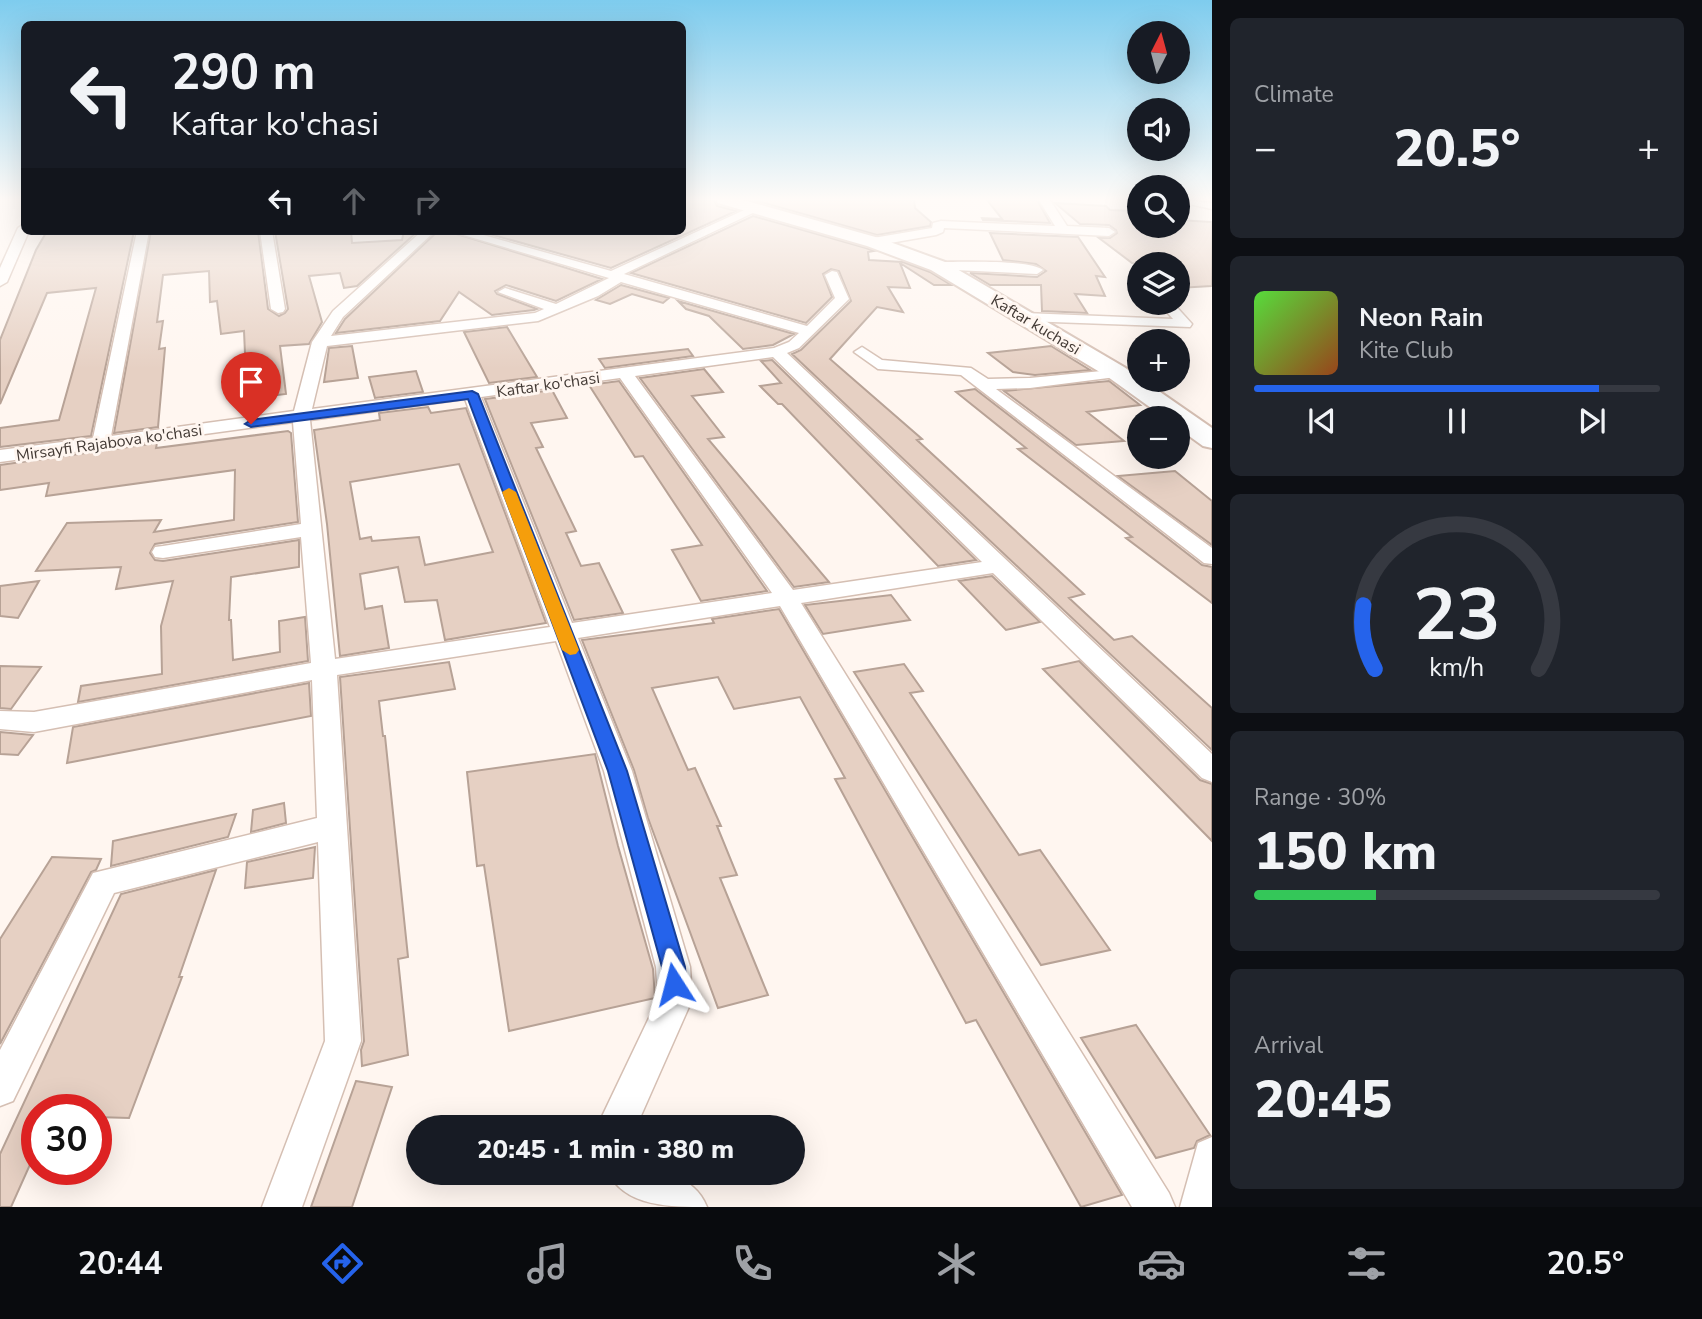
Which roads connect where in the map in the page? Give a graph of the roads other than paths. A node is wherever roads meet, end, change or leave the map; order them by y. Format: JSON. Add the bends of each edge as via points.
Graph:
{"nodes":[{"id":1,"x":11,"y":256,"type":"edge"},
{"id":2,"x":138,"y":256,"type":"edge"},
{"id":3,"x":270,"y":256,"type":"edge"},
{"id":4,"x":401,"y":256,"type":"edge"},
{"id":5,"x":546,"y":256,"type":"edge"},
{"id":6,"x":656,"y":256,"type":"edge"},
{"id":7,"x":912,"y":256,"type":"edge"},
{"id":8,"x":938,"y":266,"type":"junction"},
{"id":9,"x":1037,"y":270,"type":"dead end"},
{"id":10,"x":832,"y":275,"type":"dead end"},
{"id":11,"x":616,"y":276,"type":"junction"},
{"id":12,"x":0,"y":282,"type":"edge"},
{"id":13,"x":505,"y":292,"type":"dead end"},
{"id":14,"x":278,"y":309,"type":"dead end"},
{"id":15,"x":558,"y":309,"type":"junction"},
{"id":16,"x":1177,"y":315,"type":"edge"},
{"id":17,"x":1025,"y":317,"type":"junction"},
{"id":18,"x":810,"y":331,"type":"junction"},
{"id":19,"x":320,"y":342,"type":"junction"},
{"id":20,"x":785,"y":348,"type":"junction"},
{"id":21,"x":862,"y":352,"type":"dead end"},
{"id":22,"x":1116,"y":372,"type":"junction"},
{"id":23,"x":625,"y":374,"type":"junction"},
{"id":24,"x":984,"y":384,"type":"junction"},
{"id":25,"x":472,"y":394,"type":"junction"},
{"id":26,"x":301,"y":418,"type":"junction"},
{"id":27,"x":1211,"y":438,"type":"edge"},
{"id":28,"x":101,"y":441,"type":"junction"},
{"id":29,"x":0,"y":456,"type":"edge"},
{"id":30,"x":311,"y":528,"type":"junction"},
{"id":31,"x":163,"y":552,"type":"dead end"},
{"id":32,"x":1212,"y":558,"type":"edge"},
{"id":33,"x":998,"y":566,"type":"junction"},
{"id":34,"x":786,"y":597,"type":"junction"},
{"id":35,"x":564,"y":633,"type":"junction"},
{"id":36,"x":324,"y":669,"type":"junction"},
{"id":37,"x":0,"y":720,"type":"edge"},
{"id":38,"x":1212,"y":771,"type":"edge"},
{"id":39,"x":330,"y":827,"type":"junction"},
{"id":40,"x":0,"y":1088,"type":"edge"},
{"id":41,"x":621,"y":1115,"type":"edge"},
{"id":42,"x":1212,"y":1157,"type":"edge"},
{"id":43,"x":650,"y":1185,"type":"edge"},
{"id":44,"x":282,"y":1207,"type":"edge"},
{"id":45,"x":687,"y":1207,"type":"edge"},
{"id":46,"x":1155,"y":1207,"type":"edge"},
{"id":47,"x":1200,"y":1207,"type":"edge"}],
"edges":[{"from":1,"to":12,"type":"street"},
{"from":2,"to":28,"type":"street"},
{"from":3,"to":14,"type":"street"},
{"from":4,"to":19,"type":"street","via":[[338,314]]},
{"from":5,"to":11,"type":"street"},
{"from":6,"to":11,"type":"street"},
{"from":7,"to":8,"type":"street","name":"Kaftar kuchasi"},
{"from":8,"to":9,"type":"street"},
{"from":8,"to":17,"type":"street","name":"Kaftar kuchasi"},
{"from":10,"to":18,"type":"street","via":[[842,299]]},
{"from":11,"to":15,"type":"street"},
{"from":11,"to":18,"type":"street"},
{"from":13,"to":15,"type":"street"},
{"from":15,"to":19,"type":"street","via":[[538,317]]},
{"from":16,"to":17,"type":"street","via":[[1185,324]]},
{"from":17,"to":22,"type":"street","name":"Kaftar kuchasi"},
{"from":18,"to":20,"type":"street"},
{"from":19,"to":26,"type":"street"},
{"from":20,"to":23,"type":"street","name":"Kaftar ko'chasi"},
{"from":20,"to":33,"type":"street"},
{"from":21,"to":24,"type":"street","via":[[878,364],[965,371]]},
{"from":22,"to":24,"type":"street"},
{"from":22,"to":27,"type":"street","name":"Kaftar kuchasi"},
{"from":23,"to":25,"type":"street","name":"Kaftar ko'chasi"},
{"from":23,"to":34,"type":"street"},
{"from":24,"to":32,"type":"street"},
{"from":25,"to":26,"type":"street","name":"Kaftar ko'chasi"},
{"from":25,"to":35,"type":"street"},
{"from":26,"to":28,"type":"street","name":"Mirsayfi Rajabova ko'chasi"},
{"from":26,"to":30,"type":"street"},
{"from":28,"to":29,"type":"street","name":"Mirsayfi Rajabova ko'chasi"},
{"from":30,"to":31,"type":"street"},
{"from":30,"to":36,"type":"street"},
{"from":33,"to":34,"type":"street"},
{"from":33,"to":38,"type":"street"},
{"from":34,"to":35,"type":"street"},
{"from":34,"to":46,"type":"street"},
{"from":35,"to":36,"type":"street"},
{"from":35,"to":41,"type":"street","via":[[618,771],[673,967],[675,1000]]},
{"from":36,"to":37,"type":"street","via":[[34,722]]},
{"from":36,"to":39,"type":"street"},
{"from":39,"to":40,"type":"street","via":[[104,881]]},
{"from":39,"to":44,"type":"street","via":[[343,1041]]},
{"from":42,"to":47,"type":"street"},
{"from":43,"to":45,"type":"street"}]}
